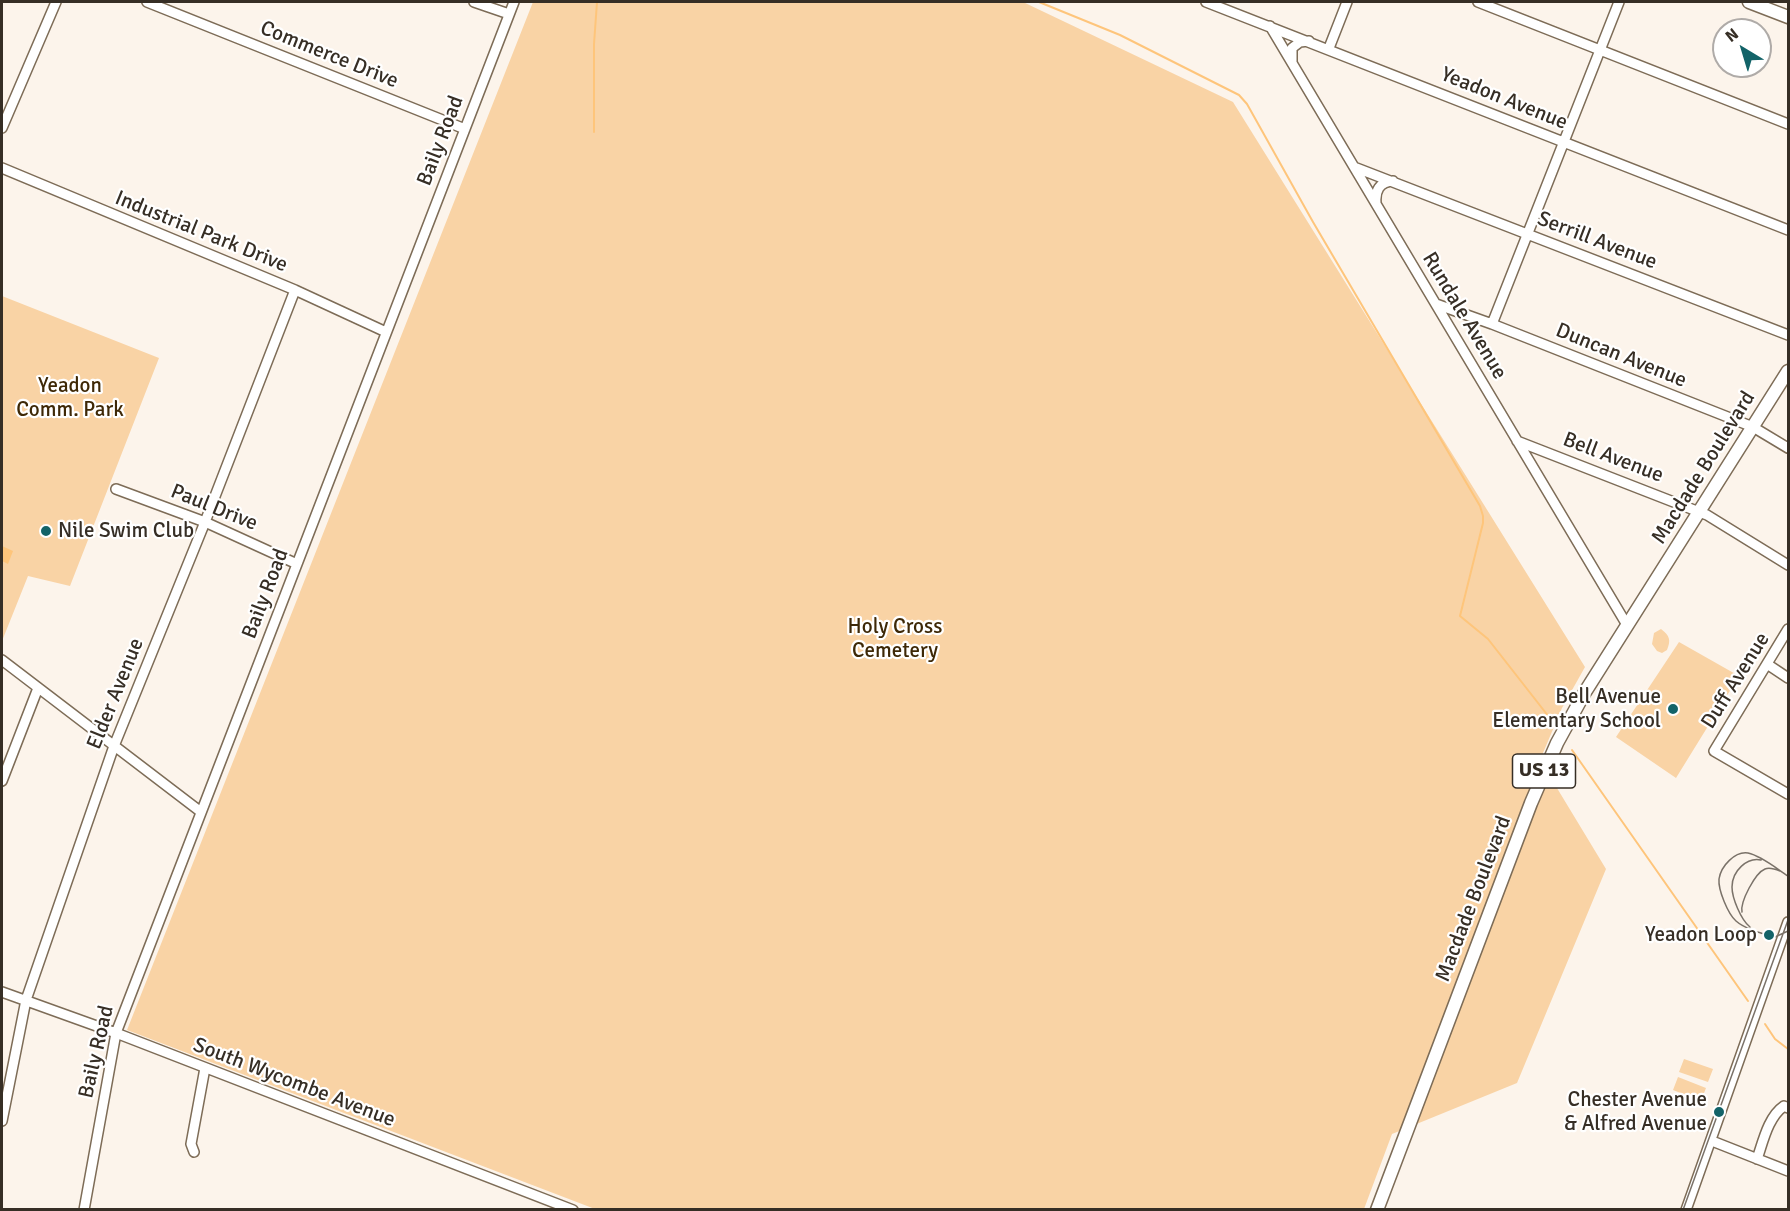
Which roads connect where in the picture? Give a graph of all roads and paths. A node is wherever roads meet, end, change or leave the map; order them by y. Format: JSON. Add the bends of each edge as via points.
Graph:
{"nodes":[{"id":1,"x":56,"y":2,"type":"edge"},
{"id":2,"x":147,"y":2,"type":"edge"},
{"id":3,"x":474,"y":2,"type":"edge"},
{"id":4,"x":514,"y":2,"type":"edge"},
{"id":5,"x":1206,"y":2,"type":"edge"},
{"id":6,"x":1347,"y":2,"type":"edge"},
{"id":7,"x":1478,"y":2,"type":"edge"},
{"id":8,"x":1619,"y":2,"type":"edge"},
{"id":9,"x":1749,"y":2,"type":"edge"},
{"id":10,"x":509,"y":14,"type":"junction"},
{"id":11,"x":1788,"y":17,"type":"edge"},
{"id":12,"x":1270,"y":26,"type":"junction"},
{"id":13,"x":1311,"y":41,"type":"junction"},
{"id":14,"x":1329,"y":48,"type":"junction"},
{"id":15,"x":1600,"y":50,"type":"junction"},
{"id":16,"x":1292,"y":63,"type":"junction"},
{"id":17,"x":1788,"y":124,"type":"edge"},
{"id":18,"x":2,"y":128,"type":"edge"},
{"id":19,"x":465,"y":129,"type":"junction"},
{"id":20,"x":1564,"y":142,"type":"junction"},
{"id":21,"x":1354,"y":167,"type":"junction"},
{"id":22,"x":2,"y":168,"type":"edge"},
{"id":23,"x":1393,"y":180,"type":"junction"},
{"id":24,"x":1377,"y":206,"type":"junction"},
{"id":25,"x":1788,"y":230,"type":"edge"},
{"id":26,"x":1528,"y":233,"type":"junction"},
{"id":27,"x":296,"y":290,"type":"junction"},
{"id":28,"x":1436,"y":304,"type":"junction"},
{"id":29,"x":1492,"y":324,"type":"junction"},
{"id":30,"x":386,"y":332,"type":"junction"},
{"id":31,"x":1788,"y":335,"type":"edge"},
{"id":32,"x":1788,"y":371,"type":"edge"},
{"id":33,"x":1753,"y":427,"type":"junction"},
{"id":34,"x":1517,"y":441,"type":"junction"},
{"id":35,"x":1788,"y":448,"type":"edge"},
{"id":36,"x":116,"y":489,"type":"dead end"},
{"id":37,"x":1699,"y":511,"type":"junction"},
{"id":38,"x":205,"y":522,"type":"junction"},
{"id":39,"x":297,"y":564,"type":"junction"},
{"id":40,"x":1788,"y":565,"type":"edge"},
{"id":41,"x":1627,"y":625,"type":"junction"},
{"id":42,"x":1788,"y":629,"type":"edge"},
{"id":43,"x":2,"y":660,"type":"edge"},
{"id":44,"x":1767,"y":664,"type":"junction"},
{"id":45,"x":1788,"y":678,"type":"edge"},
{"id":46,"x":38,"y":688,"type":"junction"},
{"id":47,"x":114,"y":746,"type":"junction"},
{"id":48,"x":2,"y":781,"type":"edge"},
{"id":49,"x":1788,"y":794,"type":"edge"},
{"id":50,"x":201,"y":812,"type":"junction"},
{"id":51,"x":1788,"y":923,"type":"edge"},
{"id":52,"x":2,"y":992,"type":"edge"},
{"id":53,"x":26,"y":1000,"type":"junction"},
{"id":54,"x":116,"y":1033,"type":"junction"},
{"id":55,"x":205,"y":1068,"type":"junction"},
{"id":56,"x":1788,"y":1108,"type":"edge"},
{"id":57,"x":2,"y":1121,"type":"edge"},
{"id":58,"x":1712,"y":1141,"type":"junction"},
{"id":59,"x":194,"y":1152,"type":"dead end"},
{"id":60,"x":1757,"y":1159,"type":"junction"},
{"id":61,"x":1788,"y":1171,"type":"edge"},
{"id":62,"x":84,"y":1209,"type":"edge"},
{"id":63,"x":573,"y":1209,"type":"edge"},
{"id":64,"x":1377,"y":1209,"type":"edge"},
{"id":65,"x":1686,"y":1209,"type":"edge"}],
"edges":[{"from":1,"to":18,"type":"street"},
{"from":2,"to":19,"type":"street","name":"Commerce Drive"},
{"from":3,"to":10,"type":"street"},
{"from":4,"to":10,"type":"street","name":"Baily Road"},
{"from":5,"to":12,"type":"street","name":"Yeadon Avenue"},
{"from":6,"to":14,"type":"street"},
{"from":7,"to":15,"type":"street"},
{"from":8,"to":15,"type":"street"},
{"from":9,"to":11,"type":"main road"},
{"from":10,"to":19,"type":"street","name":"Baily Road"},
{"from":12,"to":13,"type":"street","name":"Yeadon Avenue"},
{"from":12,"to":16,"type":"street","name":"Rundale Avenue"},
{"from":13,"to":14,"type":"street","name":"Yeadon Avenue"},
{"from":13,"to":16,"type":"street","via":[[1294,46]]},
{"from":14,"to":20,"type":"street","name":"Yeadon Avenue"},
{"from":15,"to":17,"type":"street"},
{"from":15,"to":20,"type":"street"},
{"from":16,"to":21,"type":"street","name":"Rundale Avenue"},
{"from":19,"to":30,"type":"street","name":"Baily Road"},
{"from":20,"to":25,"type":"street","name":"Yeadon Avenue"},
{"from":20,"to":26,"type":"street"},
{"from":21,"to":23,"type":"street","name":"Serrill Avenue"},
{"from":21,"to":24,"type":"street","name":"Rundale Avenue"},
{"from":22,"to":27,"type":"street","name":"Industrial Park Drive"},
{"from":23,"to":24,"type":"street","via":[[1379,187]]},
{"from":23,"to":26,"type":"street","name":"Serrill Avenue"},
{"from":24,"to":28,"type":"street","name":"Rundale Avenue"},
{"from":26,"to":29,"type":"street"},
{"from":26,"to":31,"type":"street","name":"Serrill Avenue"},
{"from":27,"to":30,"type":"street","name":"Industrial Park Drive"},
{"from":27,"to":38,"type":"street","name":"Elder Avenue"},
{"from":28,"to":29,"type":"street","name":"Duncan Avenue"},
{"from":28,"to":34,"type":"street","name":"Rundale Avenue"},
{"from":29,"to":33,"type":"street","name":"Duncan Avenue"},
{"from":30,"to":39,"type":"street","name":"Baily Road"},
{"from":32,"to":33,"type":"main road","name":"Macdade Boulevard","number":"US 13"},
{"from":33,"to":35,"type":"street","name":"Duncan Avenue"},
{"from":33,"to":37,"type":"main road","name":"Macdade Boulevard","number":"US 13"},
{"from":34,"to":37,"type":"street","name":"Bell Avenue"},
{"from":34,"to":41,"type":"street","name":"Rundale Avenue"},
{"from":36,"to":38,"type":"street","name":"Paul Drive"},
{"from":37,"to":40,"type":"street","name":"Bell Avenue"},
{"from":37,"to":41,"type":"main road","name":"Macdade Boulevard","number":"US 13"},
{"from":38,"to":39,"type":"street","name":"Paul Drive"},
{"from":38,"to":47,"type":"street","name":"Elder Avenue"},
{"from":39,"to":50,"type":"street","name":"Baily Road"},
{"from":41,"to":64,"type":"main road","name":"Macdade Boulevard","number":"US 13","via":[[1575,709],[1548,763]]},
{"from":42,"to":44,"type":"street","name":"Duff Avenue"},
{"from":43,"to":46,"type":"street"},
{"from":44,"to":45,"type":"street"},
{"from":44,"to":49,"type":"street","name":"Duff Avenue","via":[[1714,751]]},
{"from":46,"to":47,"type":"street"},
{"from":46,"to":48,"type":"street"},
{"from":47,"to":50,"type":"street"},
{"from":47,"to":53,"type":"street","name":"Elder Avenue"},
{"from":50,"to":54,"type":"street","name":"Baily Road"},
{"from":51,"to":58,"type":"street"},
{"from":52,"to":53,"type":"street","name":"South Wycombe Avenue"},
{"from":53,"to":54,"type":"street","name":"South Wycombe Avenue"},
{"from":53,"to":57,"type":"street","name":"Elder Avenue"},
{"from":54,"to":55,"type":"street","name":"South Wycombe Avenue"},
{"from":54,"to":62,"type":"street","name":"Baily Road"},
{"from":55,"to":59,"type":"street","via":[[191,1144]]},
{"from":55,"to":63,"type":"street","name":"South Wycombe Avenue"},
{"from":56,"to":60,"type":"street","via":[[1784,1106],[1772,1120]]},
{"from":58,"to":60,"type":"street"},
{"from":58,"to":65,"type":"street"},
{"from":60,"to":61,"type":"street"}]}
